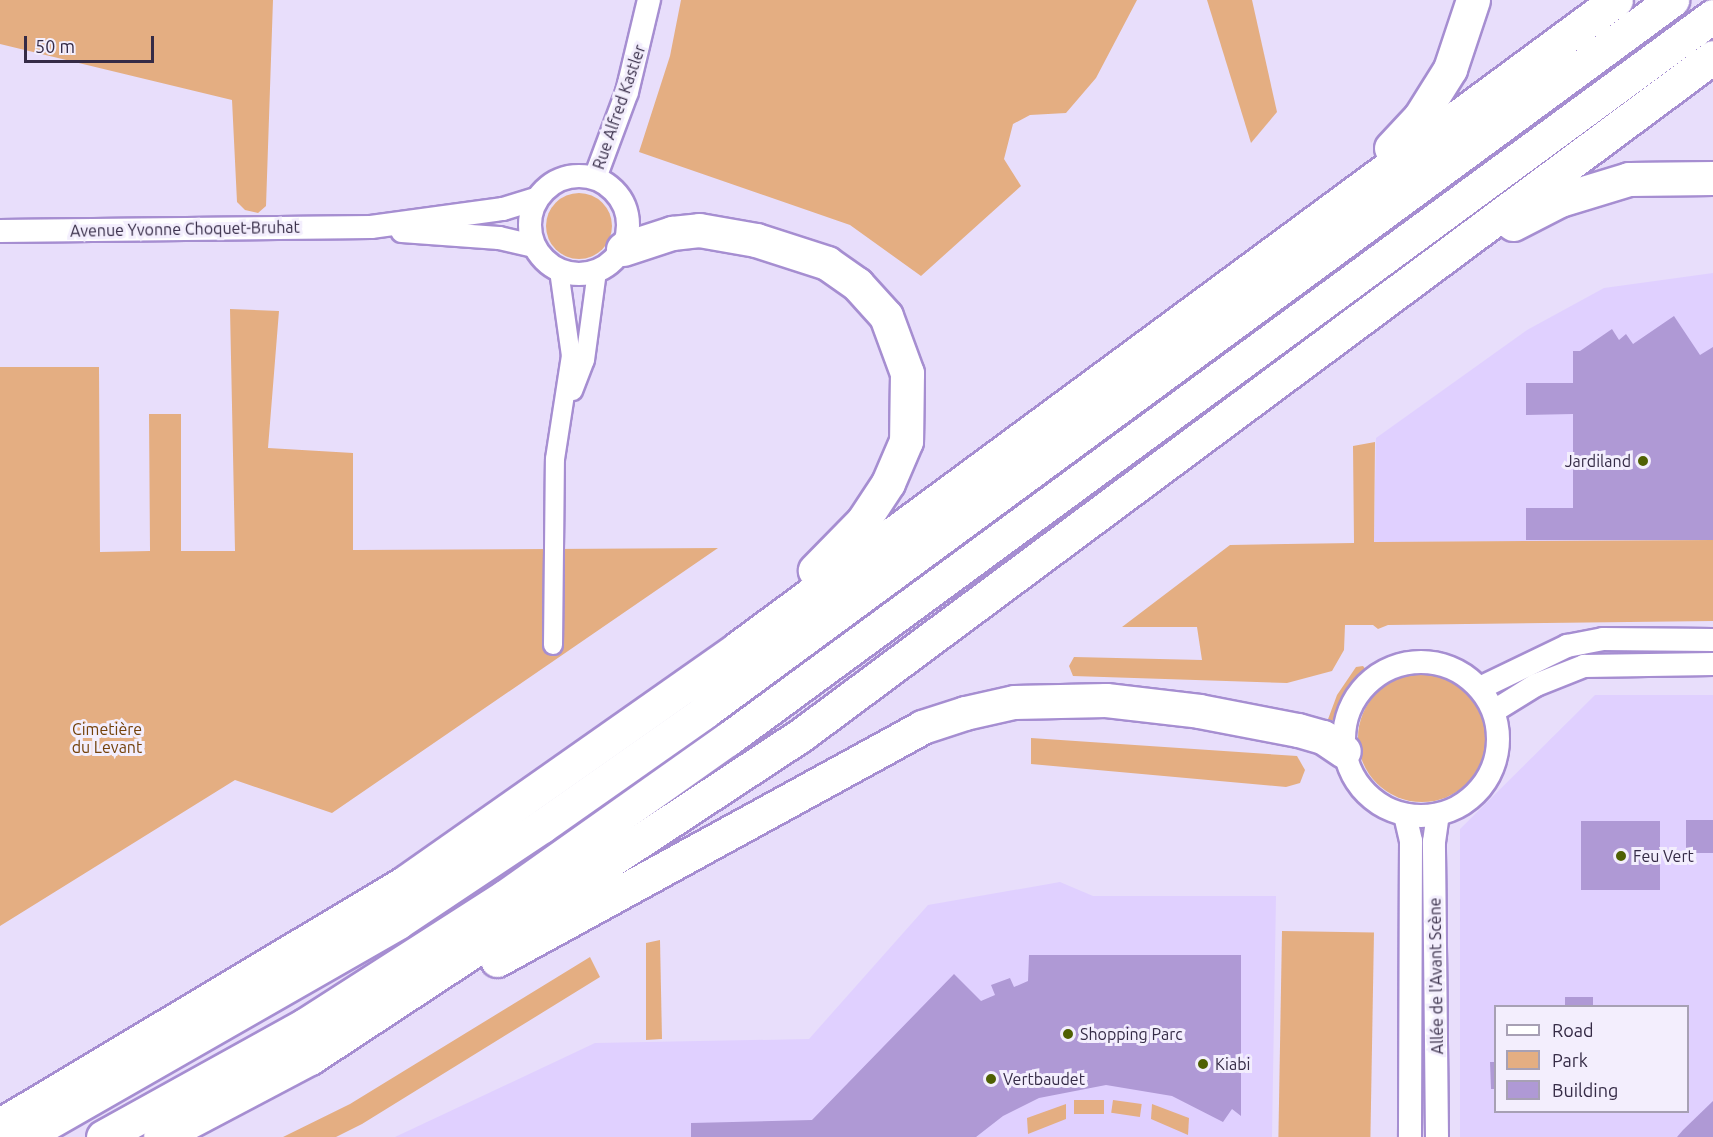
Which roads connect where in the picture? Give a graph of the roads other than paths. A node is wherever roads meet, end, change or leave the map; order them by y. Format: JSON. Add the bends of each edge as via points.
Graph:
{"nodes":[{"id":1,"x":649,"y":0,"type":"edge"},
{"id":2,"x":1473,"y":0,"type":"edge"},
{"id":3,"x":1616,"y":0,"type":"edge"},
{"id":4,"x":1672,"y":0,"type":"edge"},
{"id":5,"x":1713,"y":16,"type":"edge"},
{"id":6,"x":1713,"y":57,"type":"edge"},
{"id":7,"x":595,"y":178,"type":"junction"},
{"id":8,"x":1713,"y":178,"type":"edge"},
{"id":9,"x":536,"y":199,"type":"junction"},
{"id":10,"x":1329,"y":212,"type":"junction"},
{"id":11,"x":370,"y":227,"type":"junction"},
{"id":12,"x":0,"y":231,"type":"edge"},
{"id":13,"x":534,"y":246,"type":"junction"},
{"id":14,"x":622,"y":249,"type":"junction"},
{"id":15,"x":559,"y":271,"type":"junction"},
{"id":16,"x":597,"y":271,"type":"junction"},
{"id":17,"x":1406,"y":282,"type":"junction"},
{"id":18,"x":566,"y":403,"type":"junction"},
{"id":19,"x":1713,"y":640,"type":"edge"},
{"id":20,"x":553,"y":645,"type":"dead end"},
{"id":21,"x":738,"y":648,"type":"junction"},
{"id":22,"x":1713,"y":664,"type":"edge"},
{"id":23,"x":1480,"y":688,"type":"junction"},
{"id":24,"x":1494,"y":711,"type":"junction"},
{"id":25,"x":1344,"y":751,"type":"junction"},
{"id":26,"x":1406,"y":815,"type":"junction"},
{"id":27,"x":1438,"y":815,"type":"junction"},
{"id":28,"x":405,"y":998,"type":"junction"},
{"id":29,"x":0,"y":1125,"type":"edge"},
{"id":30,"x":23,"y":1137,"type":"edge"},
{"id":31,"x":103,"y":1137,"type":"edge"},
{"id":32,"x":160,"y":1137,"type":"edge"},
{"id":33,"x":1410,"y":1137,"type":"edge"},
{"id":34,"x":1437,"y":1137,"type":"edge"}],
"edges":[{"from":1,"to":7,"type":"street","name":"Rue Alfred Kastler","via":[[627,92]]},
{"from":2,"to":10,"type":"highway","via":[[1450,69],[1420,117],[1373,167],[1351,184]]},
{"from":3,"to":10,"type":"highway"},
{"from":4,"to":30,"type":"highway","via":[[704,712],[542,826],[398,922]]},
{"from":5,"to":31,"type":"highway","via":[[728,739],[506,896],[305,1025]]},
{"from":6,"to":17,"type":"highway"},
{"from":7,"to":9,"type":"street","via":[[562,178]]},
{"from":7,"to":14,"type":"street","via":[[610,186],[621,199],[628,232]]},
{"from":8,"to":17,"type":"highway","via":[[1629,179],[1560,200],[1453,262]]},
{"from":9,"to":11,"type":"street","name":"Avenue Yvonne Choquet-Bruhat","via":[[503,208]]},
{"from":9,"to":13,"type":"street","via":[[529,231]]},
{"from":10,"to":21,"type":"highway"},
{"from":11,"to":12,"type":"street","name":"Avenue Yvonne Choquet-Bruhat"},
{"from":11,"to":13,"type":"street","name":"Avenue Yvonne Choquet-Bruhat","via":[[499,238]]},
{"from":13,"to":15,"type":"street"},
{"from":14,"to":16,"type":"street"},
{"from":14,"to":21,"type":"highway","via":[[672,233],[699,230],[795,250],[827,263],[857,284],[885,316],[907,373],[906,441],[888,483],[834,554],[754,621]]},
{"from":15,"to":16,"type":"street"},
{"from":15,"to":18,"type":"street","via":[[570,339]]},
{"from":16,"to":18,"type":"street","via":[[585,360]]},
{"from":17,"to":28,"type":"highway","via":[[801,735]]},
{"from":18,"to":20,"type":"street","via":[[558,427],[555,459]]},
{"from":19,"to":23,"type":"street","via":[[1603,639],[1567,646]]},
{"from":21,"to":29,"type":"highway","via":[[407,881]]},
{"from":22,"to":24,"type":"street","via":[[1584,666],[1536,685]]},
{"from":23,"to":24,"type":"street"},
{"from":23,"to":25,"type":"street","via":[[1459,671],[1434,662],[1407,662],[1382,671],[1364,686],[1351,705],[1344,728]]},
{"from":24,"to":27,"type":"street","via":[[1499,741],[1492,771],[1479,791],[1460,806]]},
{"from":25,"to":26,"type":"street","via":[[1351,773],[1365,793],[1383,807]]},
{"from":25,"to":28,"type":"highway","via":[[1323,737],[1298,730],[1199,711],[1106,700],[1014,702],[965,713],[922,727],[451,985]]},
{"from":26,"to":27,"type":"street"},
{"from":26,"to":33,"type":"street","name":"Allée de l'Avant Scène","via":[[1411,841]]},
{"from":27,"to":34,"type":"street","name":"Allée de l'Avant Scène","via":[[1434,842]]},
{"from":28,"to":32,"type":"highway","via":[[309,1058]]}]}
